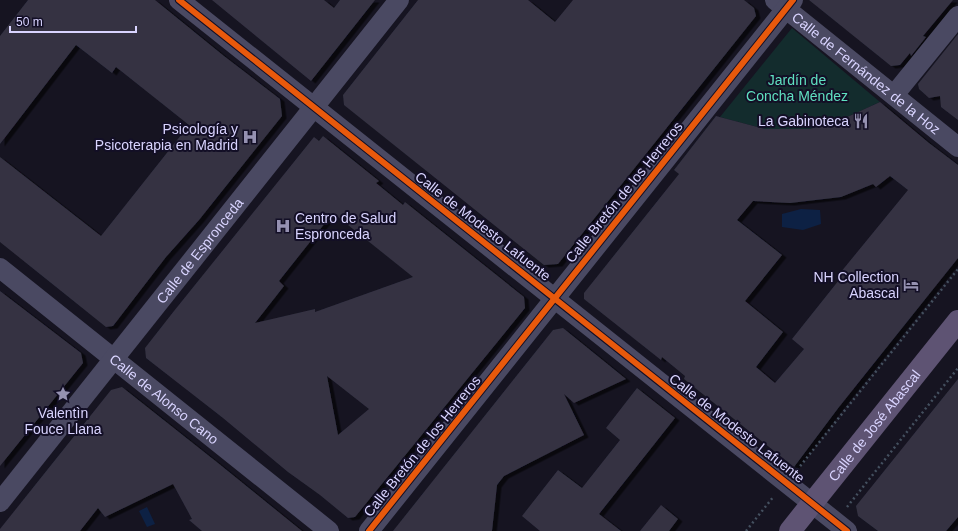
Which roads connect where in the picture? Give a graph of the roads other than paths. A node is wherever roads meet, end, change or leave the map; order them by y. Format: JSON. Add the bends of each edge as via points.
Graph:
{"nodes":[{"id":1,"x":179,"y":0,"type":"edge"},
{"id":2,"x":399,"y":0,"type":"edge"},
{"id":3,"x":785,"y":3,"type":"edge"},
{"id":4,"x":958,"y":16,"type":"edge"},
{"id":5,"x":894,"y":95,"type":"junction"},
{"id":6,"x":314,"y":107,"type":"junction"},
{"id":7,"x":958,"y":147,"type":"edge"},
{"id":8,"x":0,"y":268,"type":"edge"},
{"id":9,"x":555,"y":299,"type":"junction"},
{"id":10,"x":958,"y":321,"type":"edge"},
{"id":11,"x":114,"y":359,"type":"junction"},
{"id":12,"x":0,"y":502,"type":"edge"},
{"id":13,"x":812,"y":503,"type":"junction"},
{"id":14,"x":329,"y":531,"type":"edge"},
{"id":15,"x":369,"y":531,"type":"edge"},
{"id":16,"x":790,"y":531,"type":"edge"},
{"id":17,"x":847,"y":531,"type":"edge"}],
"edges":[{"from":1,"to":6,"type":"street","name":"Calle de Modesto Lafuente"},
{"from":2,"to":6,"type":"street","name":"Calle de Espronceda"},
{"from":3,"to":5,"type":"street","name":"Calle de Fernández de la Hoz"},
{"from":3,"to":9,"type":"street","name":"Calle Bretón de los Herreros"},
{"from":4,"to":5,"type":"street"},
{"from":5,"to":7,"type":"street","name":"Calle de Fernández de la Hoz"},
{"from":6,"to":9,"type":"street","name":"Calle de Modesto Lafuente"},
{"from":6,"to":11,"type":"street","name":"Calle de Espronceda"},
{"from":8,"to":11,"type":"street","name":"Calle de Alonso Cano"},
{"from":9,"to":13,"type":"street","name":"Calle de Modesto Lafuente"},
{"from":9,"to":15,"type":"street","name":"Calle Bretón de los Herreros"},
{"from":10,"to":13,"type":"main road","name":"Calle de José Abascal"},
{"from":11,"to":12,"type":"street","name":"Calle de Espronceda"},
{"from":11,"to":14,"type":"street","name":"Calle de Alonso Cano"},
{"from":13,"to":16,"type":"main road","name":"Calle de José Abascal"},
{"from":13,"to":17,"type":"street","name":"Calle de Modesto Lafuente"}]}
